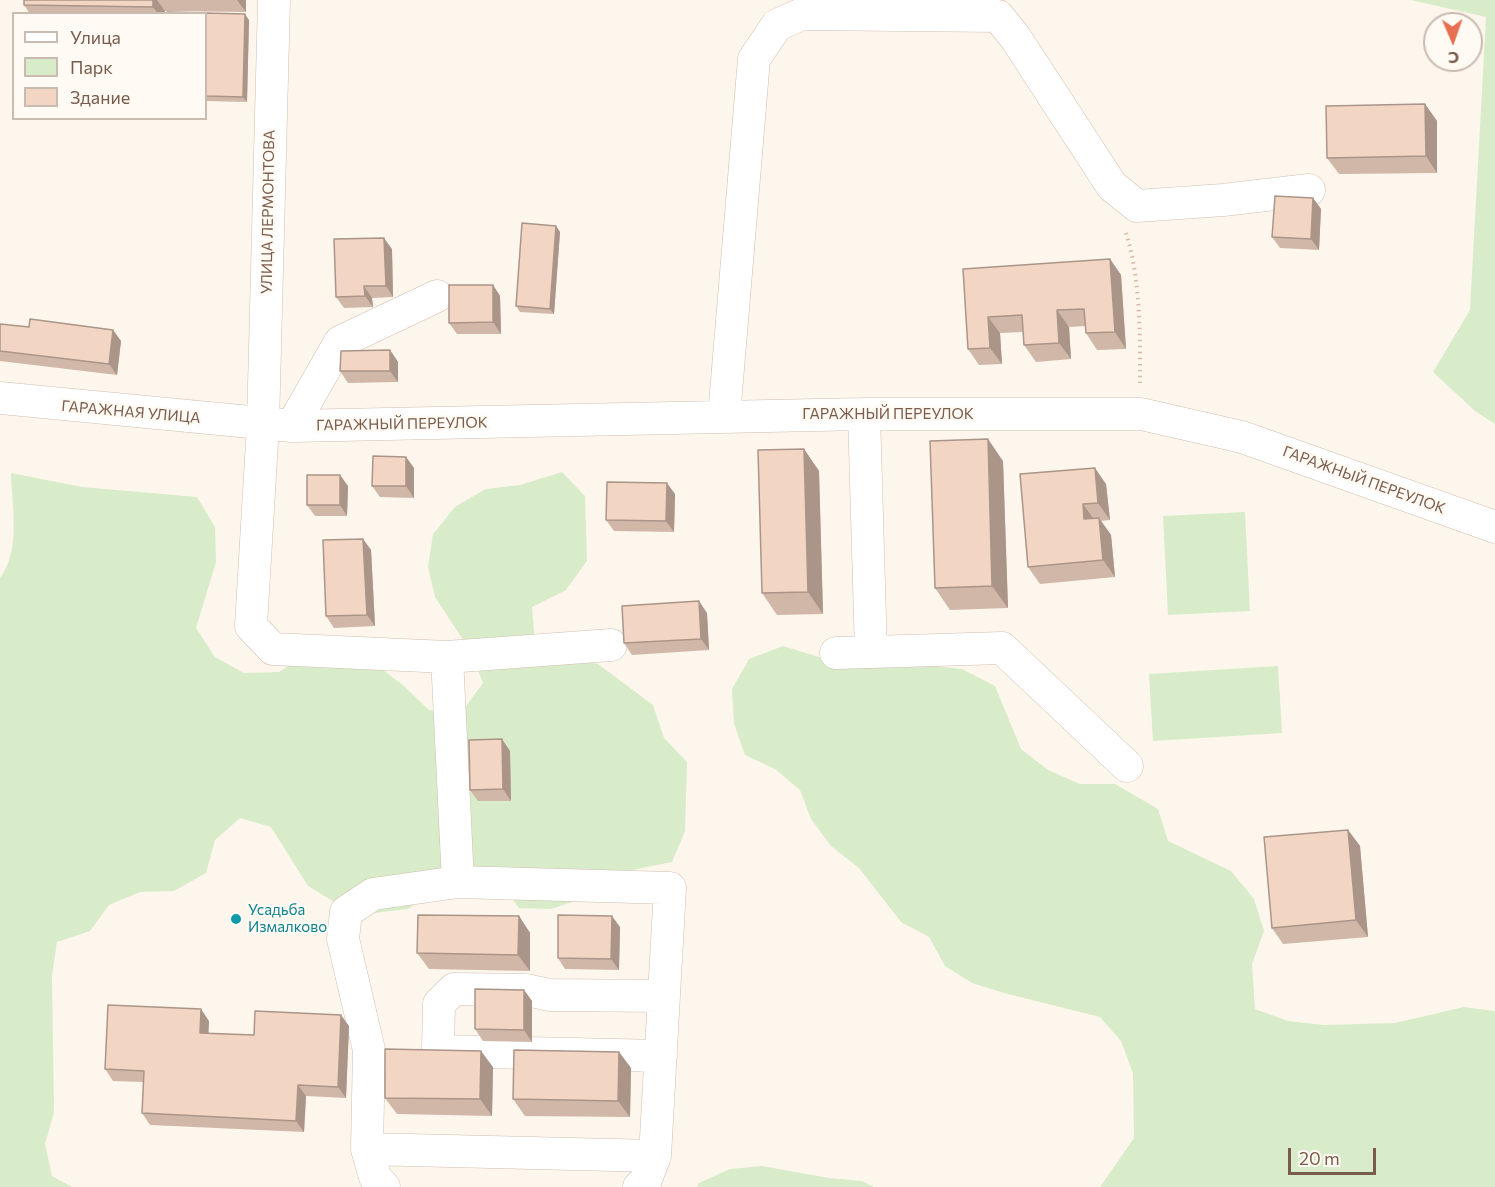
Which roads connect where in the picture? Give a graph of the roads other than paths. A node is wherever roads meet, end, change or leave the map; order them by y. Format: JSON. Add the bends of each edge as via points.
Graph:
{"nodes":[{"id":1,"x":274,"y":0,"type":"edge"},
{"id":2,"x":1000,"y":8,"type":"edge"},
{"id":3,"x":1309,"y":190,"type":"dead end"},
{"id":4,"x":437,"y":296,"type":"dead end"},
{"id":5,"x":0,"y":398,"type":"edge"},
{"id":6,"x":864,"y":414,"type":"junction"},
{"id":7,"x":724,"y":416,"type":"junction"},
{"id":8,"x":277,"y":425,"type":"junction"},
{"id":9,"x":1495,"y":527,"type":"edge"},
{"id":10,"x":610,"y":645,"type":"dead end"},
{"id":11,"x":871,"y":652,"type":"junction"},
{"id":12,"x":836,"y":653,"type":"dead end"},
{"id":13,"x":447,"y":657,"type":"junction"},
{"id":14,"x":1127,"y":766,"type":"dead end"},
{"id":15,"x":458,"y":882,"type":"junction"},
{"id":16,"x":664,"y":996,"type":"junction"},
{"id":17,"x":388,"y":1050,"type":"junction"},
{"id":18,"x":438,"y":1051,"type":"junction"},
{"id":19,"x":661,"y":1056,"type":"junction"},
{"id":20,"x":367,"y":1149,"type":"junction"},
{"id":21,"x":655,"y":1156,"type":"junction"},
{"id":22,"x":384,"y":1187,"type":"edge"},
{"id":23,"x":639,"y":1187,"type":"edge"}],
"edges":[{"from":1,"to":8,"type":"street","name":"УЛИЦА ЛЕРМОНТОВА"},
{"from":2,"to":3,"type":"street","via":[[1112,186],[1137,206]]},
{"from":2,"to":7,"type":"street","via":[[802,14],[777,25],[754,59]]},
{"from":4,"to":8,"type":"street","via":[[340,342]]},
{"from":5,"to":8,"type":"street","name":"ГАРАЖНАЯ УЛИЦА"},
{"from":6,"to":7,"type":"street","name":"ГАРАЖНЫЙ ПЕРЕУЛОК"},
{"from":6,"to":9,"type":"street","name":"ГАРАЖНЫЙ ПЕРЕУЛОК","via":[[1141,414],[1242,436]]},
{"from":6,"to":11,"type":"street"},
{"from":7,"to":8,"type":"street","name":"ГАРАЖНЫЙ ПЕРЕУЛОК"},
{"from":8,"to":13,"type":"street","name":"УЛИЦА ЛЕРМОНТОВА","via":[[251,626],[273,649]]},
{"from":10,"to":13,"type":"street","name":"УЛИЦА ЛЕРМОНТОВА"},
{"from":11,"to":12,"type":"street"},
{"from":11,"to":14,"type":"street","via":[[1002,648]]},
{"from":13,"to":15,"type":"street"},
{"from":15,"to":16,"type":"street","via":[[670,888]]},
{"from":15,"to":17,"type":"street","via":[[373,894],[346,912],[344,939]]},
{"from":16,"to":18,"type":"street","via":[[454,988],[439,1004]]},
{"from":16,"to":19,"type":"street"},
{"from":17,"to":18,"type":"street"},
{"from":17,"to":20,"type":"street"},
{"from":18,"to":19,"type":"street"},
{"from":19,"to":21,"type":"street"},
{"from":20,"to":21,"type":"street"},
{"from":20,"to":22,"type":"street","via":[[375,1177]]},
{"from":21,"to":23,"type":"street","via":[[645,1182]]}]}
